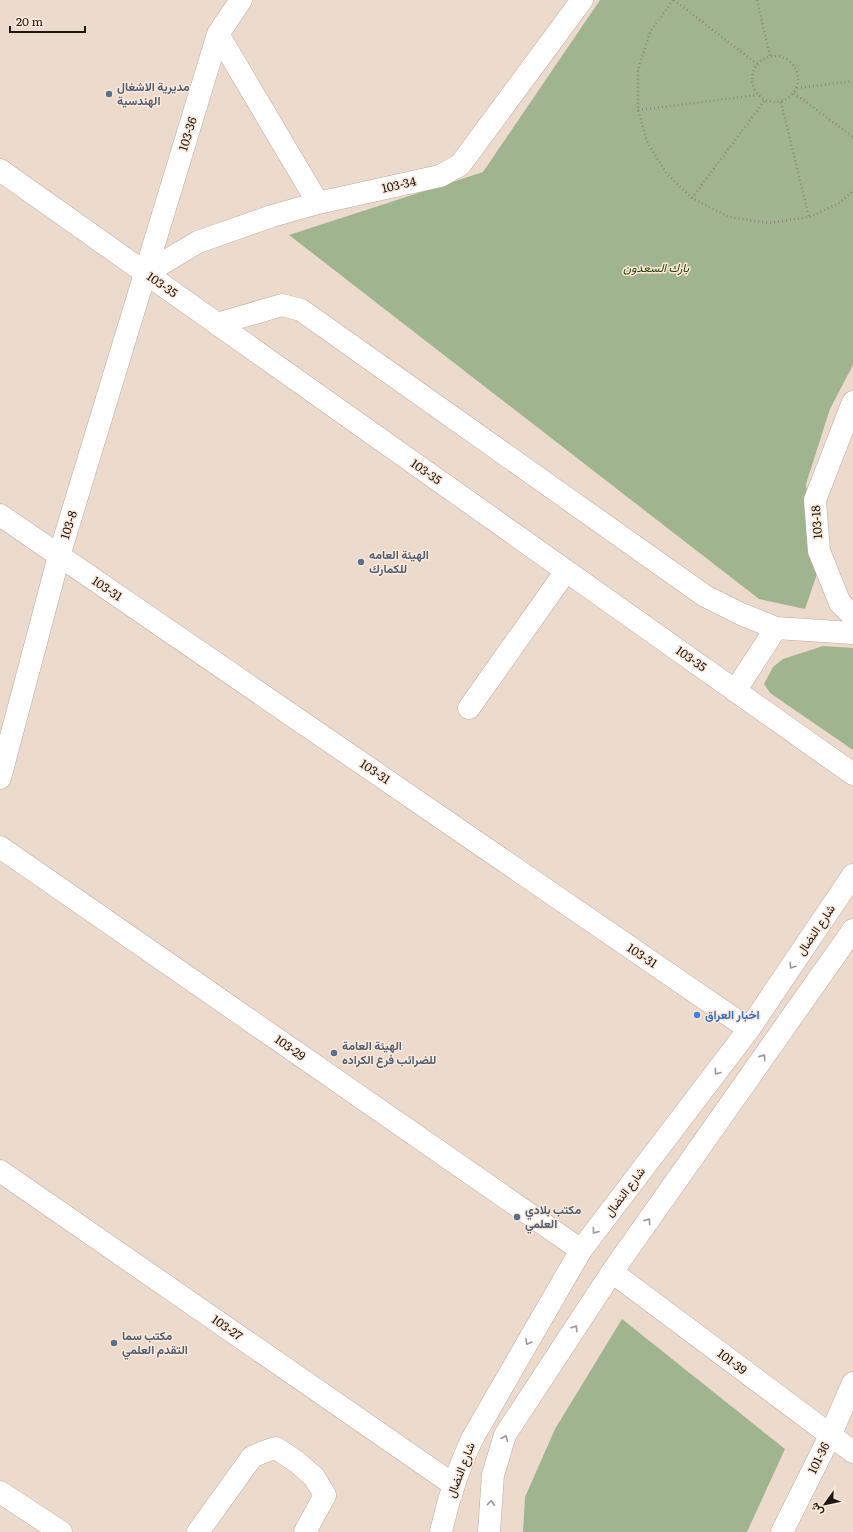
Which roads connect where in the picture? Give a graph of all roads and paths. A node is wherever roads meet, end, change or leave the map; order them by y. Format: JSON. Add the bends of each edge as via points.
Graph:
{"nodes":[{"id":1,"x":241,"y":0,"type":"edge"},
{"id":2,"x":582,"y":0,"type":"edge"},
{"id":3,"x":673,"y":0,"type":"edge"},
{"id":4,"x":757,"y":0,"type":"edge"},
{"id":5,"x":218,"y":34,"type":"junction"},
{"id":6,"x":770,"y":56,"type":"junction"},
{"id":7,"x":757,"y":64,"type":"junction"},
{"id":8,"x":853,"y":81,"type":"edge"},
{"id":9,"x":797,"y":88,"type":"junction"},
{"id":10,"x":794,"y":93,"type":"junction"},
{"id":11,"x":757,"y":95,"type":"junction"},
{"id":12,"x":765,"y":100,"type":"junction"},
{"id":13,"x":781,"y":102,"type":"junction"},
{"id":14,"x":638,"y":110,"type":"junction"},
{"id":15,"x":853,"y":137,"type":"edge"},
{"id":16,"x":0,"y":170,"type":"edge"},
{"id":17,"x":853,"y":192,"type":"edge"},
{"id":18,"x":692,"y":198,"type":"junction"},
{"id":19,"x":318,"y":203,"type":"junction"},
{"id":20,"x":809,"y":217,"type":"junction"},
{"id":21,"x":146,"y":273,"type":"junction"},
{"id":22,"x":217,"y":324,"type":"junction"},
{"id":23,"x":853,"y":402,"type":"edge"},
{"id":24,"x":0,"y":515,"type":"edge"},
{"id":25,"x":59,"y":556,"type":"junction"},
{"id":26,"x":566,"y":571,"type":"junction"},
{"id":27,"x":853,"y":616,"type":"edge"},
{"id":28,"x":776,"y":628,"type":"junction"},
{"id":29,"x":853,"y":633,"type":"edge"},
{"id":30,"x":735,"y":691,"type":"junction"},
{"id":31,"x":469,"y":708,"type":"dead end"},
{"id":32,"x":853,"y":774,"type":"edge"},
{"id":33,"x":0,"y":778,"type":"edge"},
{"id":34,"x":0,"y":847,"type":"edge"},
{"id":35,"x":853,"y":876,"type":"edge"},
{"id":36,"x":853,"y":930,"type":"edge"},
{"id":37,"x":749,"y":1029,"type":"junction"},
{"id":38,"x":0,"y":1171,"type":"edge"},
{"id":39,"x":581,"y":1250,"type":"junction"},
{"id":40,"x":612,"y":1272,"type":"junction"},
{"id":41,"x":853,"y":1382,"type":"edge"},
{"id":42,"x":830,"y":1436,"type":"junction"},
{"id":43,"x":853,"y":1452,"type":"edge"},
{"id":44,"x":454,"y":1485,"type":"junction"},
{"id":45,"x":0,"y":1492,"type":"edge"},
{"id":46,"x":61,"y":1532,"type":"edge"},
{"id":47,"x":198,"y":1532,"type":"edge"},
{"id":48,"x":306,"y":1532,"type":"edge"},
{"id":49,"x":441,"y":1532,"type":"edge"},
{"id":50,"x":489,"y":1532,"type":"edge"},
{"id":51,"x":782,"y":1532,"type":"edge"}],
"edges":[{"from":1,"to":5,"type":"street","name":"103-36"},
{"from":2,"to":19,"type":"street","name":"103-34","via":[[460,165],[440,176]]},
{"from":3,"to":7,"type":"path"},
{"from":3,"to":14,"type":"path","via":[[650,32],[638,70]]},
{"from":4,"to":6,"type":"path"},
{"from":5,"to":19,"type":"street"},
{"from":5,"to":21,"type":"street","name":"103-36"},
{"from":6,"to":7,"type":"path"},
{"from":6,"to":9,"type":"path","via":[[784,57],[791,61],[798,73]]},
{"from":7,"to":11,"type":"path","via":[[752,76]]},
{"from":8,"to":9,"type":"path"},
{"from":9,"to":10,"type":"path"},
{"from":10,"to":13,"type":"path"},
{"from":10,"to":15,"type":"path"},
{"from":11,"to":12,"type":"path"},
{"from":11,"to":14,"type":"path"},
{"from":12,"to":13,"type":"path"},
{"from":12,"to":18,"type":"path"},
{"from":13,"to":20,"type":"path"},
{"from":14,"to":18,"type":"path","via":[[648,144],[667,174]]},
{"from":16,"to":21,"type":"street","name":"103-35"},
{"from":17,"to":20,"type":"path","via":[[838,204]]},
{"from":18,"to":20,"type":"path","via":[[729,216],[769,223]]},
{"from":19,"to":21,"type":"street","name":"103-34","via":[[198,242]]},
{"from":21,"to":22,"type":"street","name":"103-35"},
{"from":21,"to":25,"type":"street","name":"103-8"},
{"from":22,"to":26,"type":"street","name":"103-35"},
{"from":22,"to":28,"type":"street","via":[[282,305],[301,310],[705,596]]},
{"from":23,"to":27,"type":"street","name":"103-18","via":[[815,500],[818,551],[840,603]]},
{"from":24,"to":25,"type":"street","name":"103-31"},
{"from":25,"to":33,"type":"street","name":"103-8"},
{"from":25,"to":37,"type":"street","name":"103-31"},
{"from":26,"to":30,"type":"street","name":"103-35"},
{"from":26,"to":31,"type":"street"},
{"from":28,"to":29,"type":"street"},
{"from":28,"to":30,"type":"street"},
{"from":30,"to":32,"type":"street","name":"103-35"},
{"from":34,"to":39,"type":"street","name":"103-29"},
{"from":35,"to":37,"type":"street","name":"شارع النضال","one_way":true},
{"from":40,"to":36,"type":"street","one_way":true},
{"from":37,"to":39,"type":"street","name":"شارع النضال","one_way":true},
{"from":38,"to":44,"type":"street","name":"103-27"},
{"from":39,"to":44,"type":"street","name":"شارع النضال","one_way":true,"via":[[472,1439]]},
{"from":40,"to":42,"type":"street","name":"101-39"},
{"from":50,"to":40,"type":"street","one_way":true,"via":[[493,1475],[505,1435]]},
{"from":41,"to":42,"type":"street","name":"101-36"},
{"from":42,"to":43,"type":"street","name":"101-39"},
{"from":42,"to":51,"type":"street","name":"101-36"},
{"from":44,"to":49,"type":"street","name":"شارع النضال"},
{"from":45,"to":46,"type":"street"},
{"from":47,"to":48,"type":"street","via":[[252,1457],[276,1448],[314,1477],[325,1495]]}]}
